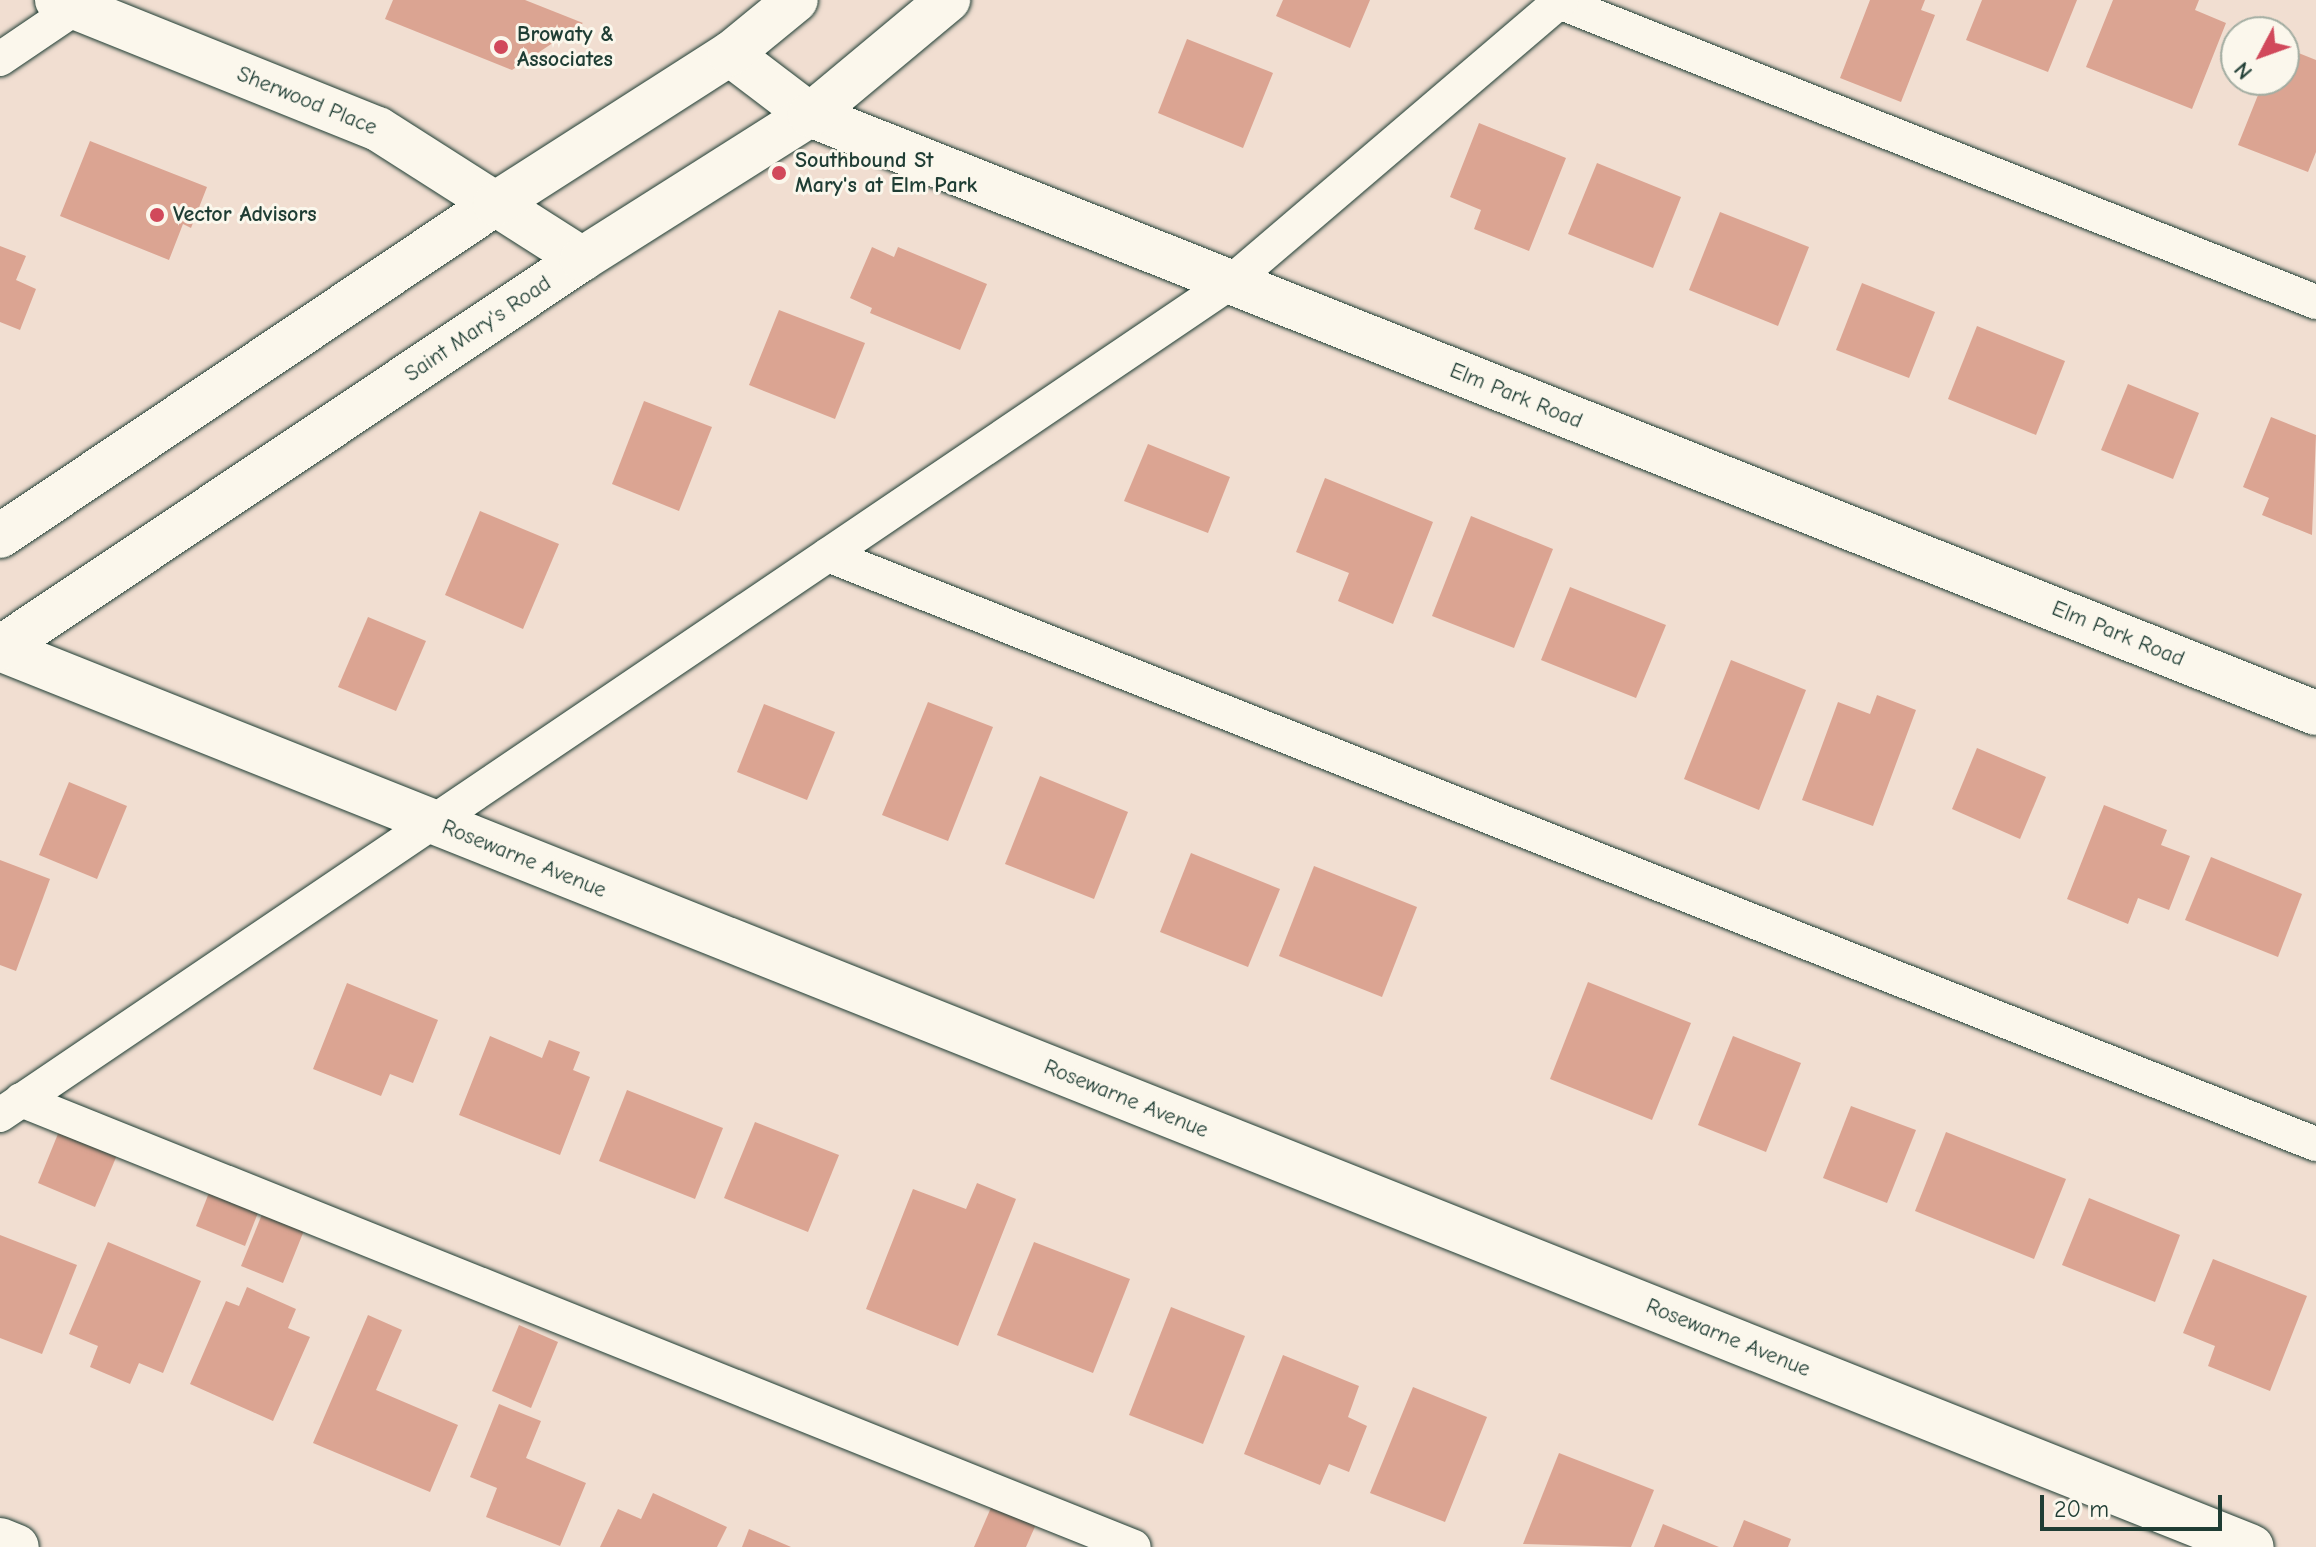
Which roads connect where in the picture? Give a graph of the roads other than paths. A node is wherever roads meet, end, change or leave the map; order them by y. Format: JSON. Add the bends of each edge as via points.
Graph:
{"nodes":[{"id":1,"x":796,"y":0,"type":"edge"},
{"id":2,"x":948,"y":0,"type":"edge"},
{"id":3,"x":1560,"y":1,"type":"edge"},
{"id":4,"x":73,"y":2,"type":"edge"},
{"id":5,"x":730,"y":54,"type":"junction"},
{"id":6,"x":0,"y":59,"type":"edge"},
{"id":7,"x":810,"y":115,"type":"junction"},
{"id":8,"x":495,"y":204,"type":"junction"},
{"id":9,"x":582,"y":259,"type":"junction"},
{"id":10,"x":1230,"y":283,"type":"junction"},
{"id":11,"x":2316,"y":302,"type":"edge"},
{"id":12,"x":0,"y":536,"type":"edge"},
{"id":13,"x":828,"y":555,"type":"junction"},
{"id":14,"x":0,"y":649,"type":"edge"},
{"id":15,"x":2316,"y":713,"type":"edge"},
{"id":16,"x":436,"y":824,"type":"junction"},
{"id":17,"x":10,"y":1108,"type":"edge"},
{"id":18,"x":2316,"y":1144,"type":"edge"},
{"id":19,"x":0,"y":1540,"type":"edge"},
{"id":20,"x":17,"y":1547,"type":"edge"},
{"id":21,"x":1134,"y":1547,"type":"edge"},
{"id":22,"x":2252,"y":1547,"type":"edge"}],
"edges":[{"from":1,"to":5,"type":"street"},
{"from":2,"to":7,"type":"street","name":"Saint Mary's Road"},
{"from":3,"to":10,"type":"lane"},
{"from":3,"to":11,"type":"lane"},
{"from":4,"to":6,"type":"lane"},
{"from":4,"to":8,"type":"street","name":"Sherwood Place","via":[[378,129]]},
{"from":5,"to":7,"type":"street","name":"Elm Park Road"},
{"from":5,"to":8,"type":"street"},
{"from":7,"to":9,"type":"street","name":"Saint Mary's Road"},
{"from":7,"to":10,"type":"street","name":"Elm Park Road"},
{"from":8,"to":9,"type":"street","name":"Sherwood Place"},
{"from":8,"to":12,"type":"street"},
{"from":9,"to":14,"type":"street","name":"Saint Mary's Road"},
{"from":10,"to":13,"type":"lane"},
{"from":10,"to":15,"type":"street","name":"Elm Park Road"},
{"from":13,"to":16,"type":"lane"},
{"from":13,"to":18,"type":"lane"},
{"from":14,"to":16,"type":"street","name":"Rosewarne Avenue"},
{"from":16,"to":17,"type":"lane"},
{"from":16,"to":22,"type":"street","name":"Rosewarne Avenue"},
{"from":17,"to":21,"type":"lane"},
{"from":19,"to":20,"type":"street"}]}
